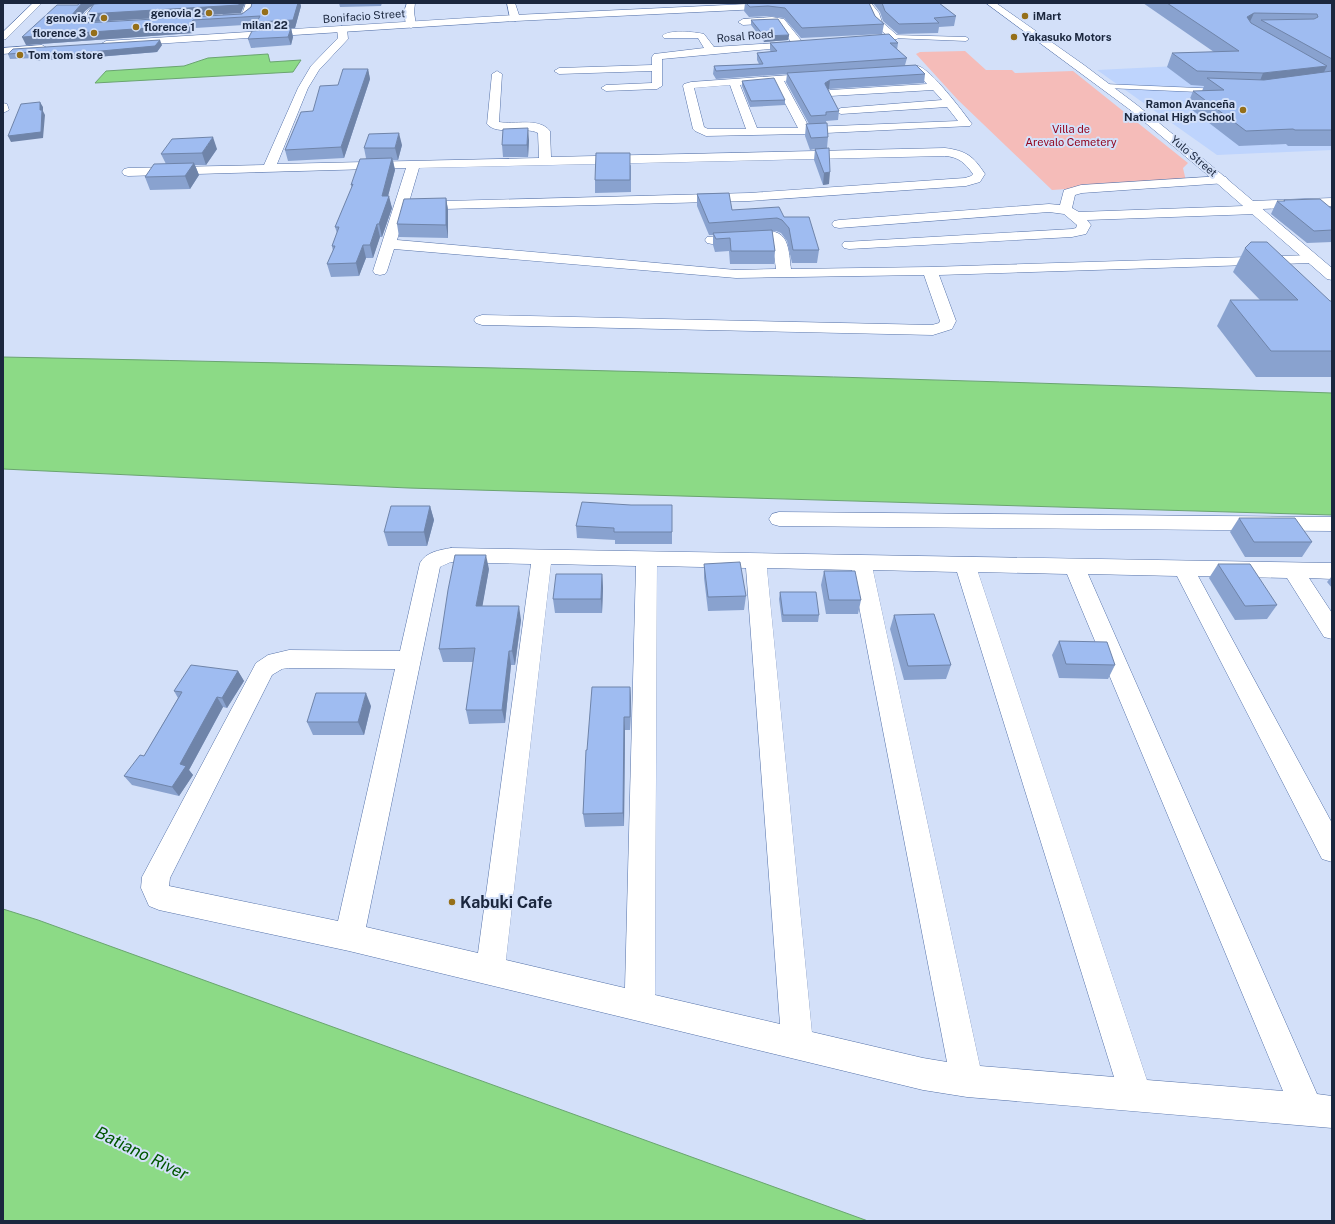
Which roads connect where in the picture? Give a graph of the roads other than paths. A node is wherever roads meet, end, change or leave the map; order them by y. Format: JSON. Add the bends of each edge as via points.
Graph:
{"nodes":[{"id":1,"x":38,"y":3,"type":"edge"},
{"id":2,"x":164,"y":3,"type":"edge"},
{"id":3,"x":250,"y":3,"type":"edge"},
{"id":4,"x":411,"y":3,"type":"edge"},
{"id":5,"x":511,"y":3,"type":"edge"},
{"id":6,"x":822,"y":3,"type":"edge"},
{"id":7,"x":866,"y":3,"type":"edge"},
{"id":8,"x":990,"y":3,"type":"edge"},
{"id":9,"x":700,"y":6,"type":"edge"},
{"id":10,"x":217,"y":18,"type":"edge"},
{"id":11,"x":516,"y":18,"type":"junction"},
{"id":12,"x":743,"y":22,"type":"dead end"},
{"id":13,"x":118,"y":24,"type":"edge"},
{"id":14,"x":411,"y":25,"type":"junction"},
{"id":15,"x":342,"y":29,"type":"junction"},
{"id":16,"x":3,"y":36,"type":"edge"},
{"id":17,"x":667,"y":36,"type":"dead end"},
{"id":18,"x":894,"y":36,"type":"junction"},
{"id":19,"x":880,"y":38,"type":"edge"},
{"id":20,"x":966,"y":39,"type":"dead end"},
{"id":21,"x":99,"y":44,"type":"edge"},
{"id":22,"x":798,"y":44,"type":"junction"},
{"id":23,"x":51,"y":48,"type":"edge"},
{"id":24,"x":3,"y":51,"type":"edge"},
{"id":25,"x":711,"y":51,"type":"junction"},
{"id":26,"x":800,"y":55,"type":"edge"},
{"id":27,"x":809,"y":66,"type":"edge"},
{"id":28,"x":657,"y":68,"type":"junction"},
{"id":29,"x":559,"y":71,"type":"dead end"},
{"id":30,"x":497,"y":74,"type":"dead end"},
{"id":31,"x":818,"y":76,"type":"junction"},
{"id":32,"x":778,"y":79,"type":"junction"},
{"id":33,"x":734,"y":82,"type":"junction"},
{"id":34,"x":1107,"y":86,"type":"junction"},
{"id":35,"x":935,"y":87,"type":"junction"},
{"id":36,"x":606,"y":88,"type":"dead end"},
{"id":37,"x":1227,"y":91,"type":"edge"},
{"id":38,"x":830,"y":93,"type":"junction"},
{"id":39,"x":950,"y":103,"type":"junction"},
{"id":40,"x":3,"y":106,"type":"edge"},
{"id":41,"x":3,"y":110,"type":"edge"},
{"id":42,"x":841,"y":111,"type":"junction"},
{"id":43,"x":853,"y":128,"type":"junction"},
{"id":44,"x":805,"y":131,"type":"junction"},
{"id":45,"x":753,"y":132,"type":"junction"},
{"id":46,"x":545,"y":162,"type":"junction"},
{"id":47,"x":414,"y":164,"type":"junction"},
{"id":48,"x":269,"y":168,"type":"junction"},
{"id":49,"x":128,"y":172,"type":"dead end"},
{"id":50,"x":1222,"y":180,"type":"junction"},
{"id":51,"x":1332,"y":202,"type":"edge"},
{"id":52,"x":401,"y":206,"type":"junction"},
{"id":53,"x":1253,"y":208,"type":"junction"},
{"id":54,"x":1065,"y":210,"type":"junction"},
{"id":55,"x":1078,"y":216,"type":"junction"},
{"id":56,"x":839,"y":224,"type":"dead end"},
{"id":57,"x":712,"y":240,"type":"edge"},
{"id":58,"x":389,"y":244,"type":"junction"},
{"id":59,"x":849,"y":245,"type":"dead end"},
{"id":60,"x":1312,"y":259,"type":"junction"},
{"id":61,"x":380,"y":271,"type":"dead end"},
{"id":62,"x":930,"y":271,"type":"junction"},
{"id":63,"x":784,"y":272,"type":"junction"},
{"id":64,"x":1332,"y":276,"type":"edge"},
{"id":65,"x":482,"y":320,"type":"dead end"},
{"id":66,"x":779,"y":519,"type":"dead end"},
{"id":67,"x":1332,"y":524,"type":"edge"},
{"id":68,"x":542,"y":556,"type":"junction"},
{"id":69,"x":647,"y":558,"type":"junction"},
{"id":70,"x":756,"y":560,"type":"junction"},
{"id":71,"x":861,"y":562,"type":"junction"},
{"id":72,"x":965,"y":564,"type":"junction"},
{"id":73,"x":1074,"y":566,"type":"junction"},
{"id":74,"x":1184,"y":568,"type":"junction"},
{"id":75,"x":1294,"y":570,"type":"junction"},
{"id":76,"x":1332,"y":571,"type":"edge"},
{"id":77,"x":1332,"y":631,"type":"edge"},
{"id":78,"x":409,"y":660,"type":"junction"},
{"id":79,"x":1332,"y":850,"type":"edge"},
{"id":80,"x":349,"y":937,"type":"junction"},
{"id":81,"x":490,"y":971,"type":"junction"},
{"id":82,"x":640,"y":1007,"type":"junction"},
{"id":83,"x":797,"y":1044,"type":"junction"},
{"id":84,"x":967,"y":1081,"type":"junction"},
{"id":85,"x":1136,"y":1095,"type":"junction"},
{"id":86,"x":1320,"y":1111,"type":"edge"}],
"edges":[{"from":1,"to":16,"type":"street"},
{"from":2,"to":13,"type":"street","via":[[98,7],[93,9],[81,25],[87,27]]},
{"from":3,"to":10,"type":"street","via":[[247,15]]},
{"from":4,"to":14,"type":"street"},
{"from":5,"to":11,"type":"street"},
{"from":6,"to":9,"type":"street","name":"Bonifacio Street"},
{"from":7,"to":18,"type":"street","via":[[878,23]]},
{"from":8,"to":34,"type":"street","name":"Yulo Street"},
{"from":9,"to":11,"type":"street","name":"Bonifacio Street"},
{"from":11,"to":14,"type":"street","name":"Bonifacio Street"},
{"from":12,"to":22,"type":"street","via":[[781,21]]},
{"from":14,"to":15,"type":"street","name":"Bonifacio Street"},
{"from":15,"to":21,"type":"street","name":"Bonifacio Street","via":[[158,35]]},
{"from":15,"to":48,"type":"street","via":[[343,39],[314,68],[303,88]]},
{"from":17,"to":25,"type":"street","via":[[702,36]]},
{"from":18,"to":19,"type":"street"},
{"from":18,"to":20,"type":"lane"},
{"from":22,"to":25,"type":"street","name":"Rosal Road"},
{"from":22,"to":26,"type":"street"},
{"from":23,"to":24,"type":"street"},
{"from":25,"to":28,"type":"street","name":"Rosal Road","via":[[658,56]]},
{"from":27,"to":31,"type":"street"},
{"from":28,"to":29,"type":"street"},
{"from":28,"to":36,"type":"street","name":"Rosal Road","via":[[657,86]]},
{"from":30,"to":46,"type":"street","via":[[493,124],[506,127],[539,127],[544,131]]},
{"from":31,"to":32,"type":"street"},
{"from":31,"to":35,"type":"street","via":[[918,69]]},
{"from":31,"to":38,"type":"street"},
{"from":32,"to":33,"type":"street"},
{"from":32,"to":44,"type":"street"},
{"from":33,"to":45,"type":"street"},
{"from":33,"to":45,"type":"street","via":[[688,85],[699,129],[706,133]]},
{"from":34,"to":37,"type":"lane"},
{"from":34,"to":50,"type":"street","name":"Yulo Street"},
{"from":35,"to":38,"type":"street"},
{"from":35,"to":39,"type":"street"},
{"from":38,"to":42,"type":"street"},
{"from":39,"to":42,"type":"street"},
{"from":39,"to":43,"type":"street","via":[[966,124]]},
{"from":40,"to":41,"type":"street"},
{"from":42,"to":43,"type":"street"},
{"from":43,"to":44,"type":"street"},
{"from":44,"to":45,"type":"street"},
{"from":46,"to":47,"type":"street"},
{"from":46,"to":52,"type":"street","via":[[945,152],[958,153],[967,158],[979,174],[976,179],[966,182],[749,196]]},
{"from":47,"to":48,"type":"street"},
{"from":47,"to":52,"type":"street"},
{"from":48,"to":49,"type":"street"},
{"from":50,"to":53,"type":"street","name":"Yulo Street"},
{"from":50,"to":54,"type":"street","via":[[1081,189],[1069,193]]},
{"from":51,"to":53,"type":"street"},
{"from":52,"to":58,"type":"street"},
{"from":53,"to":55,"type":"street"},
{"from":53,"to":60,"type":"street","name":"Yulo Street"},
{"from":54,"to":55,"type":"street"},
{"from":54,"to":56,"type":"street","via":[[1049,208]]},
{"from":55,"to":59,"type":"street","via":[[1084,225],[1083,228],[1072,233]]},
{"from":57,"to":63,"type":"street","via":[[775,236],[779,240]]},
{"from":58,"to":61,"type":"street"},
{"from":58,"to":63,"type":"street","via":[[736,274]]},
{"from":60,"to":62,"type":"street"},
{"from":60,"to":64,"type":"street","name":"Yulo Street"},
{"from":62,"to":63,"type":"street"},
{"from":62,"to":65,"type":"street","via":[[948,321],[946,326],[933,330]]},
{"from":66,"to":67,"type":"street"},
{"from":68,"to":69,"type":"street"},
{"from":68,"to":78,"type":"street","via":[[451,555],[430,563]]},
{"from":68,"to":81,"type":"street"},
{"from":69,"to":70,"type":"street"},
{"from":69,"to":82,"type":"street"},
{"from":70,"to":71,"type":"street"},
{"from":70,"to":83,"type":"street"},
{"from":71,"to":72,"type":"street"},
{"from":71,"to":84,"type":"street"},
{"from":72,"to":73,"type":"street"},
{"from":72,"to":85,"type":"street"},
{"from":73,"to":74,"type":"street"},
{"from":73,"to":86,"type":"street"},
{"from":74,"to":75,"type":"street"},
{"from":74,"to":79,"type":"street"},
{"from":75,"to":76,"type":"street"},
{"from":75,"to":77,"type":"street"},
{"from":78,"to":80,"type":"street"},
{"from":78,"to":80,"type":"street","via":[[289,659],[276,661],[264,669],[156,877],[155,888],[159,897]]},
{"from":80,"to":81,"type":"street"},
{"from":81,"to":82,"type":"street"},
{"from":82,"to":83,"type":"street"},
{"from":83,"to":84,"type":"street","via":[[923,1074]]},
{"from":84,"to":85,"type":"street"},
{"from":85,"to":86,"type":"street"}]}
